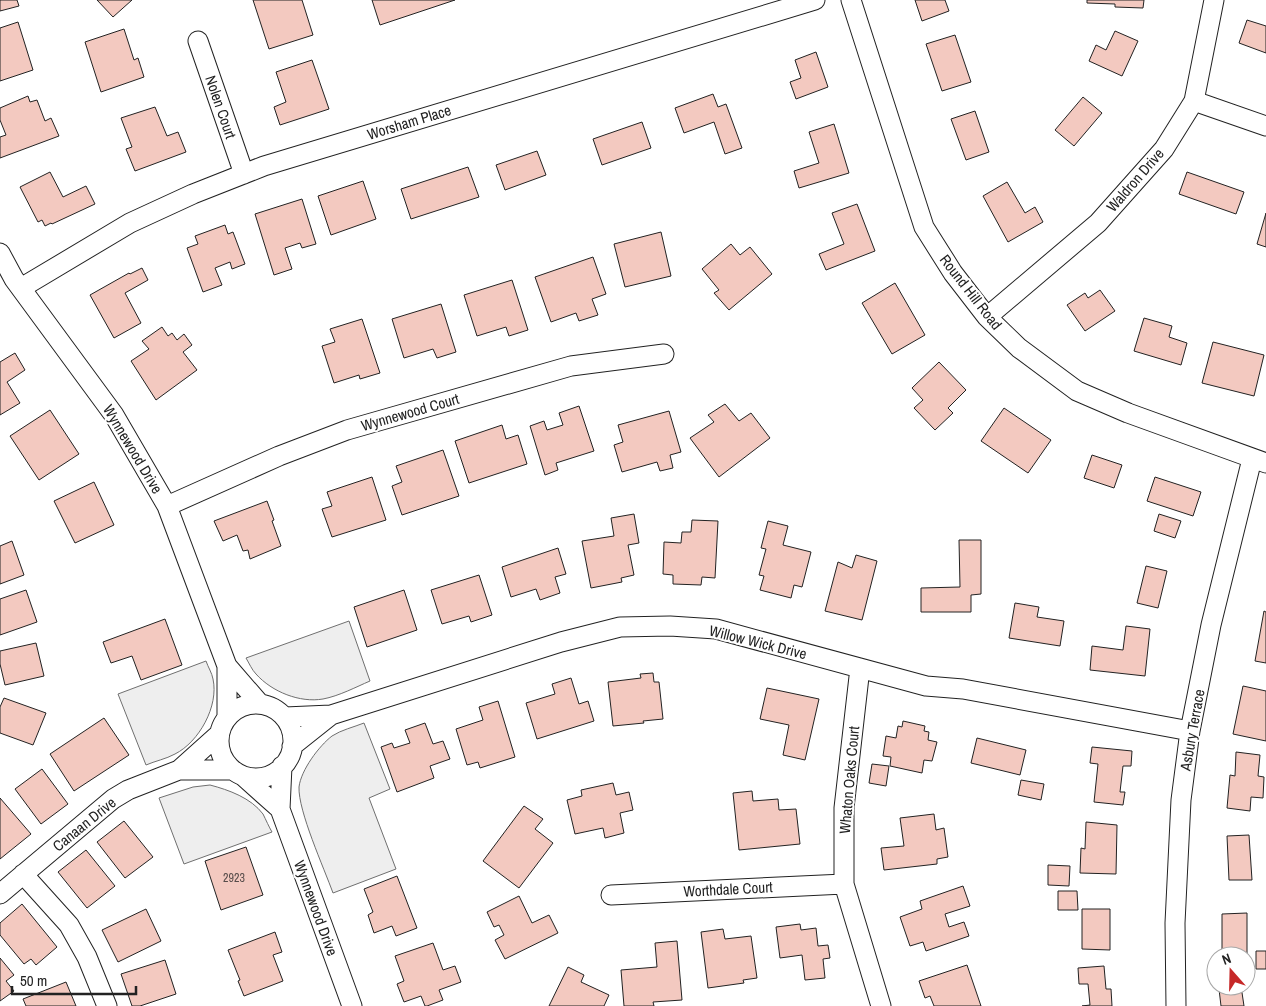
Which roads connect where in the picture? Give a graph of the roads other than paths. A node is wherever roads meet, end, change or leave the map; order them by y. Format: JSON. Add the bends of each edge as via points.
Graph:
{"nodes":[{"id":1,"x":815,"y":0,"type":"edge"},
{"id":2,"x":851,"y":0,"type":"edge"},
{"id":3,"x":1214,"y":0,"type":"edge"},
{"id":4,"x":198,"y":41,"type":"dead end"},
{"id":5,"x":1194,"y":101,"type":"junction"},
{"id":6,"x":1266,"y":126,"type":"edge"},
{"id":7,"x":244,"y":174,"type":"junction"},
{"id":8,"x":0,"y":254,"type":"edge"},
{"id":9,"x":21,"y":288,"type":"junction"},
{"id":10,"x":987,"y":317,"type":"junction"},
{"id":11,"x":664,"y":354,"type":"dead end"},
{"id":12,"x":1259,"y":461,"type":"edge"},
{"id":13,"x":167,"y":506,"type":"junction"},
{"id":14,"x":227,"y":666,"type":"junction"},
{"id":15,"x":860,"y":668,"type":"junction"},
{"id":16,"x":260,"y":704,"type":"junction"},
{"id":17,"x":331,"y":715,"type":"junction"},
{"id":18,"x":227,"y":717,"type":"junction"},
{"id":19,"x":285,"y":717,"type":"junction"},
{"id":20,"x":1190,"y":730,"type":"junction"},
{"id":21,"x":218,"y":735,"type":"junction"},
{"id":22,"x":292,"y":746,"type":"junction"},
{"id":23,"x":282,"y":766,"type":"junction"},
{"id":24,"x":178,"y":770,"type":"junction"},
{"id":25,"x":237,"y":773,"type":"junction"},
{"id":26,"x":280,"y":809,"type":"junction"},
{"id":27,"x":23,"y":874,"type":"junction"},
{"id":28,"x":844,"y":884,"type":"junction"},
{"id":29,"x":0,"y":894,"type":"edge"},
{"id":30,"x":611,"y":895,"type":"dead end"},
{"id":31,"x":107,"y":1006,"type":"edge"},
{"id":32,"x":352,"y":1006,"type":"edge"},
{"id":33,"x":881,"y":1006,"type":"edge"},
{"id":34,"x":1176,"y":1006,"type":"edge"}],
"edges":[{"from":1,"to":7,"type":"street","name":"Worsham Place"},
{"from":2,"to":10,"type":"street","name":"Round Hill Road","via":[[924,227],[953,273]]},
{"from":3,"to":5,"type":"street","name":"Waldron Drive"},
{"from":4,"to":7,"type":"street","name":"Nolen Court"},
{"from":5,"to":6,"type":"street"},
{"from":5,"to":10,"type":"street","name":"Waldron Drive","via":[[1164,149],[1098,223]]},
{"from":7,"to":9,"type":"street","name":"Worsham Place","via":[[130,223]]},
{"from":8,"to":9,"type":"street","name":"Wynnewood Drive"},
{"from":9,"to":13,"type":"street","name":"Wynnewood Drive","via":[[114,415]]},
{"from":10,"to":12,"type":"street","name":"Round Hill Road","via":[[1019,348],[1077,391]]},
{"from":11,"to":13,"type":"street","name":"Wynnewood Court","via":[[571,366],[347,430],[278,456]]},
{"from":12,"to":20,"type":"street","name":"Asbury Terrace","via":[[1211,625]]},
{"from":13,"to":14,"type":"street","name":"Wynnewood Drive"},
{"from":14,"to":16,"type":"street","name":"Wynnewood Drive"},
{"from":14,"to":18,"type":"street","name":"Wynnewood Drive"},
{"from":15,"to":17,"type":"street","name":"Willow Wick Drive","via":[[716,629],[620,627],[562,642]]},
{"from":15,"to":20,"type":"street","name":"Willow Wick Drive","via":[[926,686],[963,689]]},
{"from":15,"to":28,"type":"street","name":"Whaton Oaks Court","via":[[844,808]]},
{"from":16,"to":18,"type":"street","via":[[242,706]]},
{"from":16,"to":19,"type":"street","name":"Wynnewood Drive","via":[[276,709]]},
{"from":17,"to":19,"type":"street","name":"Willow Wick Drive"},
{"from":17,"to":22,"type":"street","name":"Willow Wick Drive"},
{"from":18,"to":21,"type":"street","name":"Wynnewood Drive"},
{"from":19,"to":22,"type":"street","via":[[291,728]]},
{"from":20,"to":34,"type":"street","name":"Asbury Terrace","via":[[1180,809],[1175,923]]},
{"from":21,"to":24,"type":"street","name":"Canaan Drive"},
{"from":21,"to":25,"type":"street","name":"Wynnewood Drive","via":[[223,760]]},
{"from":22,"to":23,"type":"street","name":"Wynnewood Drive","via":[[287,762]]},
{"from":23,"to":25,"type":"street","via":[[268,776],[255,778]]},
{"from":23,"to":26,"type":"street","name":"Wynnewood Drive"},
{"from":24,"to":25,"type":"street","name":"Canaan Drive"},
{"from":24,"to":27,"type":"street","name":"Canaan Drive","via":[[113,799]]},
{"from":25,"to":26,"type":"street","name":"Wynnewood Drive"},
{"from":26,"to":32,"type":"street","name":"Wynnewood Drive"},
{"from":27,"to":29,"type":"street","name":"Canaan Drive"},
{"from":27,"to":31,"type":"street","via":[[69,925],[88,957]]},
{"from":28,"to":30,"type":"street","name":"Worthdale Court"},
{"from":28,"to":33,"type":"street","name":"Whaton Oaks Court"}]}
